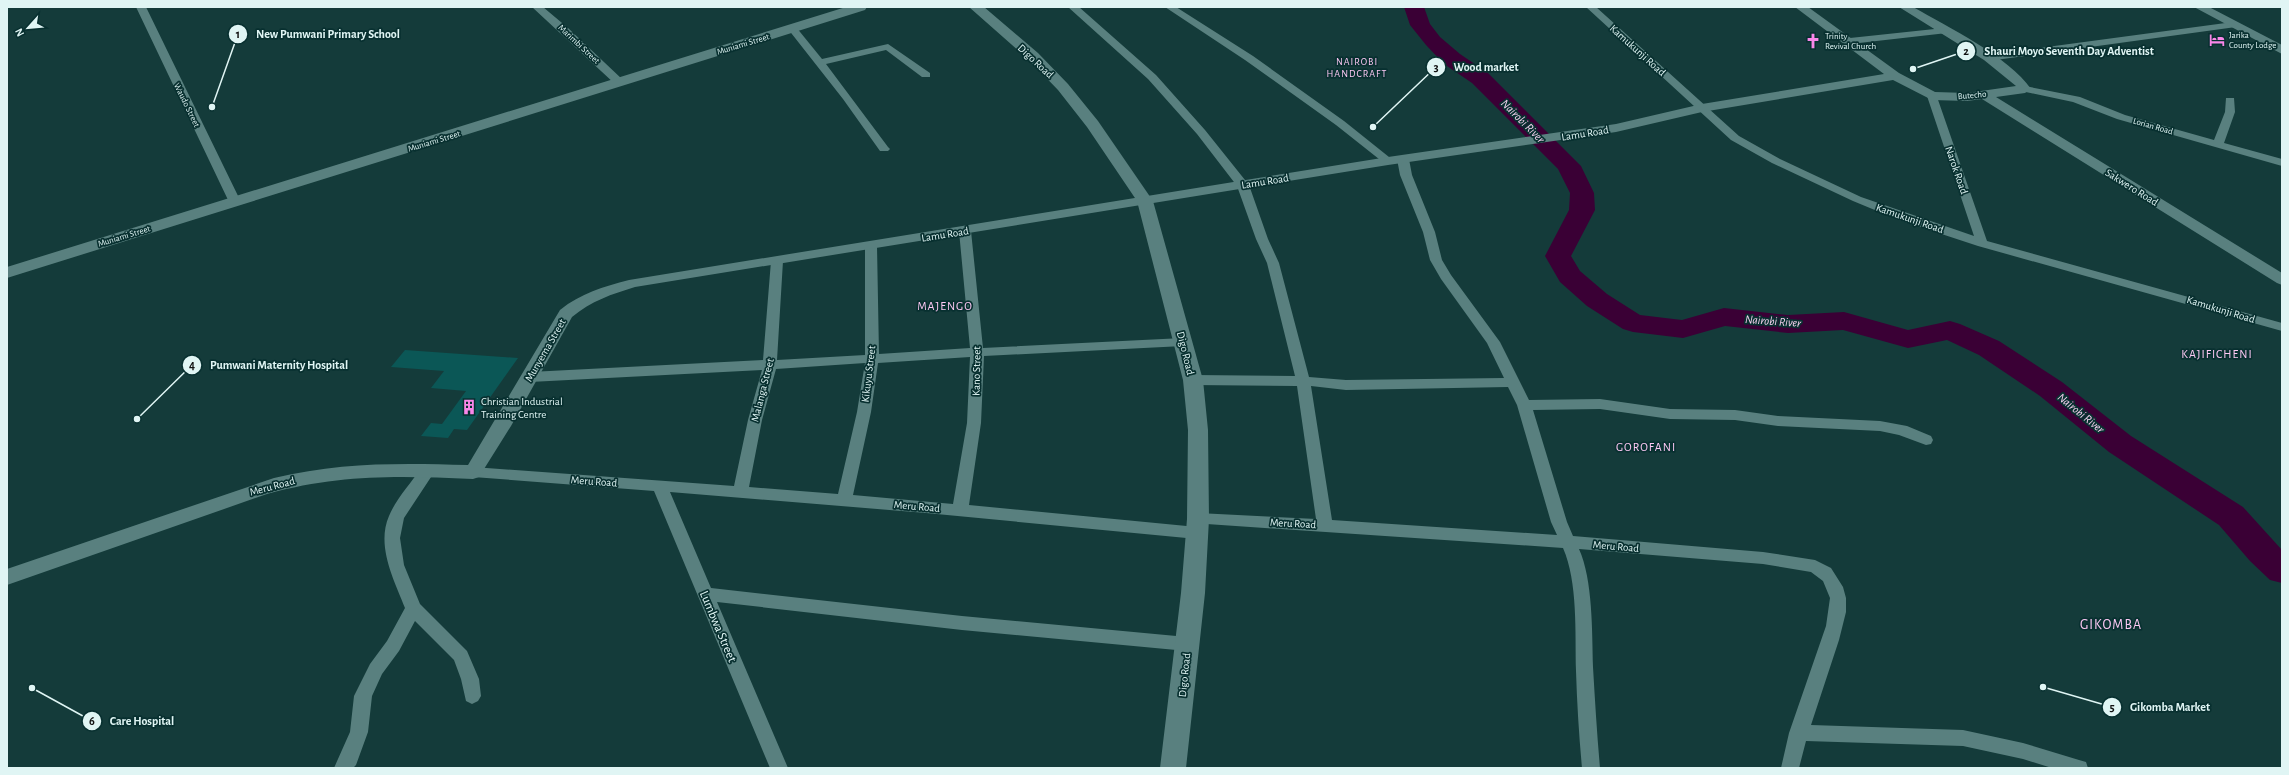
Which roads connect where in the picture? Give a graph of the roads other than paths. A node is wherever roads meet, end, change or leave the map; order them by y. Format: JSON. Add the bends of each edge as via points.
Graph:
{"nodes":[{"id":1,"x":140,"y":7,"type":"edge"},
{"id":2,"x":537,"y":7,"type":"edge"},
{"id":3,"x":860,"y":7,"type":"edge"},
{"id":4,"x":976,"y":7,"type":"edge"},
{"id":5,"x":1073,"y":7,"type":"edge"},
{"id":6,"x":1170,"y":7,"type":"edge"},
{"id":7,"x":1591,"y":7,"type":"edge"},
{"id":8,"x":1801,"y":7,"type":"edge"},
{"id":9,"x":1905,"y":7,"type":"edge"},
{"id":10,"x":2200,"y":7,"type":"edge"},
{"id":11,"x":2233,"y":25,"type":"junction"},
{"id":12,"x":793,"y":29,"type":"junction"},
{"id":13,"x":1944,"y":31,"type":"junction"},
{"id":14,"x":1850,"y":41,"type":"junction"},
{"id":15,"x":2282,"y":50,"type":"edge"},
{"id":16,"x":1988,"y":58,"type":"junction"},
{"id":17,"x":820,"y":63,"type":"junction"},
{"id":18,"x":926,"y":75,"type":"dead end"},
{"id":19,"x":1895,"y":76,"type":"junction"},
{"id":20,"x":619,"y":82,"type":"junction"},
{"id":21,"x":2025,"y":89,"type":"junction"},
{"id":22,"x":1983,"y":94,"type":"junction"},
{"id":23,"x":1932,"y":96,"type":"junction"},
{"id":24,"x":2230,"y":100,"type":"dead end"},
{"id":25,"x":1702,"y":108,"type":"junction"},
{"id":26,"x":2218,"y":145,"type":"junction"},
{"id":27,"x":884,"y":149,"type":"dead end"},
{"id":28,"x":1403,"y":159,"type":"junction"},
{"id":29,"x":1388,"y":161,"type":"junction"},
{"id":30,"x":2282,"y":163,"type":"edge"},
{"id":31,"x":1243,"y":185,"type":"junction"},
{"id":32,"x":1145,"y":201,"type":"junction"},
{"id":33,"x":235,"y":202,"type":"junction"},
{"id":34,"x":965,"y":230,"type":"junction"},
{"id":35,"x":1982,"y":243,"type":"junction"},
{"id":36,"x":871,"y":246,"type":"junction"},
{"id":37,"x":777,"y":261,"type":"junction"},
{"id":38,"x":7,"y":273,"type":"edge"},
{"id":39,"x":2282,"y":280,"type":"edge"},
{"id":40,"x":634,"y":283,"type":"joint"},
{"id":41,"x":2282,"y":327,"type":"edge"},
{"id":42,"x":1183,"y":342,"type":"junction"},
{"id":43,"x":977,"y":353,"type":"junction"},
{"id":44,"x":872,"y":359,"type":"junction"},
{"id":45,"x":770,"y":365,"type":"junction"},
{"id":46,"x":530,"y":377,"type":"junction"},
{"id":47,"x":1193,"y":380,"type":"junction"},
{"id":48,"x":1303,"y":381,"type":"junction"},
{"id":49,"x":1514,"y":382,"type":"junction"},
{"id":50,"x":1524,"y":405,"type":"junction"},
{"id":51,"x":1926,"y":440,"type":"dead end"},
{"id":52,"x":427,"y":471,"type":"junction"},
{"id":53,"x":473,"y":472,"type":"junction"},
{"id":54,"x":659,"y":485,"type":"junction"},
{"id":55,"x":740,"y":493,"type":"junction"},
{"id":56,"x":844,"y":500,"type":"junction"},
{"id":57,"x":960,"y":510,"type":"junction"},
{"id":58,"x":1325,"y":524,"type":"junction"},
{"id":59,"x":1197,"y":526,"type":"junction"},
{"id":60,"x":1568,"y":542,"type":"junction"},
{"id":61,"x":7,"y":577,"type":"edge"},
{"id":62,"x":706,"y":594,"type":"junction"},
{"id":63,"x":413,"y":608,"type":"junction"},
{"id":64,"x":1187,"y":644,"type":"junction"},
{"id":65,"x":472,"y":696,"type":"dead end"},
{"id":66,"x":1798,"y":733,"type":"junction"},
{"id":67,"x":343,"y":768,"type":"edge"},
{"id":68,"x":780,"y":768,"type":"edge"},
{"id":69,"x":1173,"y":768,"type":"edge"},
{"id":70,"x":1591,"y":768,"type":"edge"},
{"id":71,"x":1790,"y":768,"type":"edge"},
{"id":72,"x":2079,"y":768,"type":"edge"}],
"edges":[{"from":1,"to":33,"type":"street","name":"Waudo Street"},
{"from":2,"to":20,"type":"street","name":"Marimbi Street"},
{"from":3,"to":12,"type":"main road","name":"Muniami Street"},
{"from":4,"to":32,"type":"main road","name":"Digo Road","via":[[1033,56],[1063,87],[1093,124]]},
{"from":5,"to":31,"type":"street","via":[[1152,77],[1201,132]]},
{"from":6,"to":29,"type":"street","via":[[1249,58]]},
{"from":7,"to":25,"type":"street","name":"Kamukunji Road"},
{"from":8,"to":14,"type":"street","name":"Butecho"},
{"from":9,"to":13,"type":"street"},
{"from":10,"to":11,"type":"street"},
{"from":11,"to":15,"type":"street"},
{"from":11,"to":16,"type":"street"},
{"from":12,"to":17,"type":"street"},
{"from":12,"to":20,"type":"main road","name":"Muniami Street"},
{"from":13,"to":14,"type":"street"},
{"from":13,"to":16,"type":"street"},
{"from":14,"to":19,"type":"street","name":"Butecho"},
{"from":16,"to":21,"type":"street","via":[[2021,82]]},
{"from":17,"to":18,"type":"street","via":[[888,47]]},
{"from":17,"to":27,"type":"street"},
{"from":19,"to":23,"type":"street","name":"Butecho"},
{"from":19,"to":25,"type":"street","name":"Lamu Road"},
{"from":20,"to":33,"type":"main road","name":"Muniami Street"},
{"from":21,"to":22,"type":"street","name":"Butecho"},
{"from":21,"to":26,"type":"street","name":"Lorian Road","via":[[2076,99],[2121,117]]},
{"from":22,"to":23,"type":"street","name":"Butecho","via":[[1967,97]]},
{"from":22,"to":39,"type":"street","name":"Sakwero Road"},
{"from":23,"to":35,"type":"street","name":"Narok Road"},
{"from":24,"to":26,"type":"street","via":[[2230,112]]},
{"from":25,"to":28,"type":"street","name":"Lamu Road","via":[[1616,128]]},
{"from":25,"to":35,"type":"street","name":"Kamukunji Road","via":[[1735,138],[1776,161],[1857,199]]},
{"from":26,"to":30,"type":"street","name":"Lorian Road"},
{"from":28,"to":29,"type":"street","name":"Lamu Road"},
{"from":28,"to":49,"type":"street","via":[[1406,175],[1429,232],[1436,260],[1444,276],[1493,342]]},
{"from":29,"to":31,"type":"street","name":"Lamu Road"},
{"from":31,"to":32,"type":"street","name":"Lamu Road"},
{"from":31,"to":48,"type":"street","via":[[1273,263]]},
{"from":32,"to":34,"type":"street","name":"Lamu Road"},
{"from":32,"to":42,"type":"main road","name":"Digo Road"},
{"from":33,"to":38,"type":"main road","name":"Muniami Street"},
{"from":34,"to":36,"type":"street","name":"Lamu Road"},
{"from":34,"to":43,"type":"street","name":"Kano Street"},
{"from":35,"to":41,"type":"street","name":"Kamukunji Road"},
{"from":36,"to":37,"type":"street","name":"Lamu Road"},
{"from":36,"to":44,"type":"street","name":"Kikuyu Street"},
{"from":37,"to":40,"type":"street","name":"Lamu Road"},
{"from":37,"to":45,"type":"street","name":"Malanga Street"},
{"from":40,"to":46,"type":"street","name":"Munyema Street","via":[[602,292],[580,302],[566,314]]},
{"from":42,"to":43,"type":"street"},
{"from":42,"to":47,"type":"main road","name":"Digo Road"},
{"from":43,"to":44,"type":"street"},
{"from":43,"to":57,"type":"street","name":"Kano Street","via":[[974,423]]},
{"from":44,"to":45,"type":"street"},
{"from":44,"to":56,"type":"street","name":"Kikuyu Street"},
{"from":45,"to":46,"type":"street"},
{"from":45,"to":55,"type":"street","name":"Malanga Street","via":[[755,420]]},
{"from":46,"to":53,"type":"street","name":"Munyema Street"},
{"from":47,"to":48,"type":"street"},
{"from":47,"to":59,"type":"main road","name":"Digo Road","via":[[1198,430]]},
{"from":48,"to":49,"type":"street","via":[[1346,385]]},
{"from":48,"to":58,"type":"street"},
{"from":49,"to":50,"type":"street"},
{"from":50,"to":51,"type":"street","via":[[1600,404],[1670,414],[1880,426],[1902,430]]},
{"from":50,"to":60,"type":"street","via":[[1559,522]]},
{"from":52,"to":53,"type":"street","name":"Meru Road"},
{"from":52,"to":61,"type":"street","name":"Meru Road","via":[[355,470],[322,474],[263,488]]},
{"from":52,"to":63,"type":"street","via":[[396,517],[392,538],[396,565]]},
{"from":53,"to":54,"type":"street","name":"Meru Road"},
{"from":54,"to":55,"type":"street","name":"Meru Road"},
{"from":54,"to":62,"type":"street","name":"Lumbwa Street"},
{"from":55,"to":56,"type":"street","name":"Meru Road"},
{"from":56,"to":57,"type":"street","name":"Meru Road"},
{"from":57,"to":59,"type":"street","name":"Meru Road","via":[[1073,520]]},
{"from":58,"to":59,"type":"street","name":"Meru Road"},
{"from":58,"to":60,"type":"street","name":"Meru Road"},
{"from":59,"to":64,"type":"main road","name":"Digo Road"},
{"from":60,"to":66,"type":"street","name":"Meru Road","via":[[1796,563],[1815,566],[1824,571],[1833,581],[1839,604],[1832,635]]},
{"from":60,"to":70,"type":"street","via":[[1578,569]]},
{"from":62,"to":64,"type":"street"},
{"from":62,"to":68,"type":"street","name":"Lumbwa Street"},
{"from":63,"to":65,"type":"street","via":[[460,656],[470,679]]},
{"from":63,"to":67,"type":"street","via":[[393,646],[376,669],[363,696],[359,732],[350,759]]},
{"from":64,"to":69,"type":"main road","name":"Digo Road"},
{"from":66,"to":71,"type":"street","name":"Meru Road"},
{"from":66,"to":72,"type":"street","via":[[1963,738],[2023,750]]}]}
